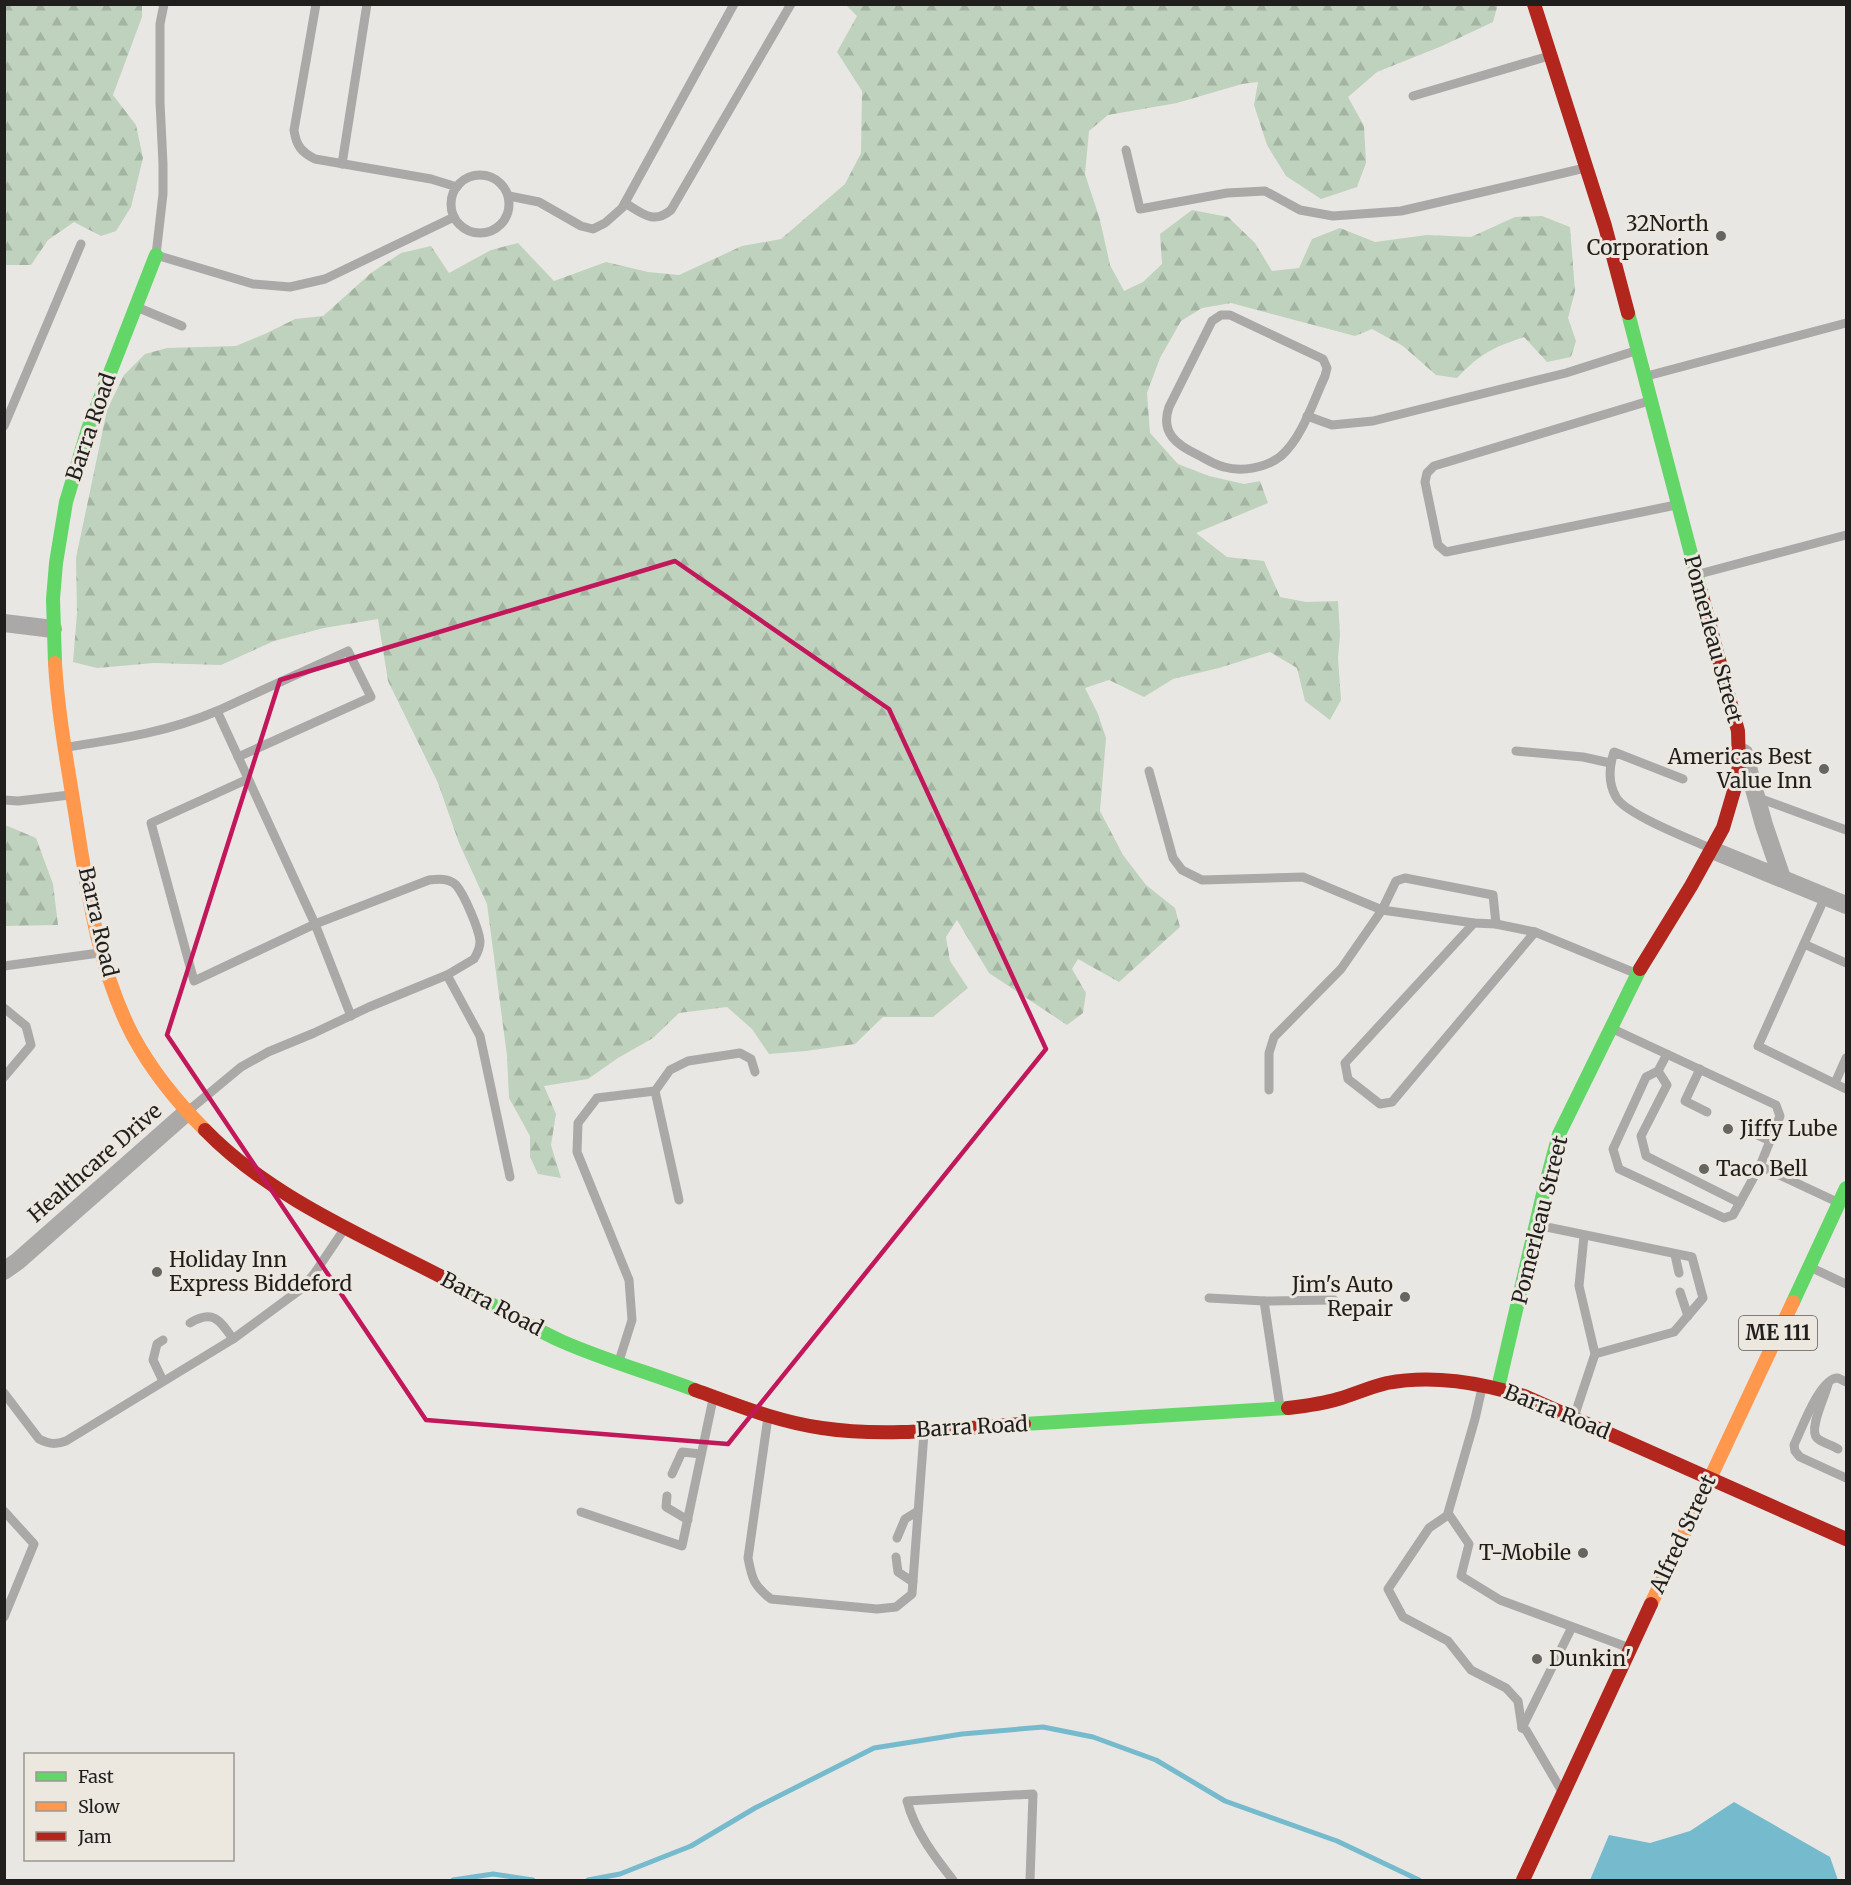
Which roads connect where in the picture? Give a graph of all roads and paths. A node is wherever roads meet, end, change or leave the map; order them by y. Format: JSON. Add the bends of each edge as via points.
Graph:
{"nodes":[{"id":1,"x":164,"y":4,"type":"edge"},
{"id":2,"x":316,"y":4,"type":"edge"},
{"id":3,"x":367,"y":4,"type":"edge"},
{"id":4,"x":734,"y":4,"type":"edge"},
{"id":5,"x":791,"y":4,"type":"edge"},
{"id":6,"x":1534,"y":4,"type":"edge"},
{"id":7,"x":1551,"y":55,"type":"junction"},
{"id":8,"x":1413,"y":96,"type":"dead end"},
{"id":9,"x":1126,"y":150,"type":"dead end"},
{"id":10,"x":342,"y":164,"type":"junction"},
{"id":11,"x":1587,"y":168,"type":"junction"},
{"id":12,"x":458,"y":187,"type":"junction"},
{"id":13,"x":509,"y":196,"type":"junction"},
{"id":14,"x":625,"y":203,"type":"junction"},
{"id":15,"x":454,"y":217,"type":"junction"},
{"id":16,"x":81,"y":244,"type":"dead end"},
{"id":17,"x":156,"y":255,"type":"junction"},
{"id":18,"x":137,"y":307,"type":"junction"},
{"id":19,"x":1846,"y":323,"type":"edge"},
{"id":20,"x":182,"y":326,"type":"dead end"},
{"id":21,"x":1638,"y":350,"type":"junction"},
{"id":22,"x":1645,"y":377,"type":"junction"},
{"id":23,"x":1651,"y":401,"type":"junction"},
{"id":24,"x":9,"y":402,"type":"edge"},
{"id":25,"x":1307,"y":416,"type":"junction"},
{"id":26,"x":4,"y":426,"type":"edge"},
{"id":27,"x":1678,"y":504,"type":"junction"},
{"id":28,"x":1846,"y":535,"type":"edge"},
{"id":29,"x":1697,"y":575,"type":"junction"},
{"id":30,"x":4,"y":623,"type":"edge"},
{"id":31,"x":53,"y":629,"type":"junction"},
{"id":32,"x":217,"y":711,"type":"junction"},
{"id":33,"x":1738,"y":731,"type":"junction"},
{"id":34,"x":66,"y":747,"type":"junction"},
{"id":35,"x":1516,"y":751,"type":"dead end"},
{"id":36,"x":238,"y":757,"type":"junction"},
{"id":37,"x":1610,"y":763,"type":"junction"},
{"id":38,"x":1149,"y":771,"type":"dead end"},
{"id":39,"x":248,"y":779,"type":"junction"},
{"id":40,"x":1683,"y":779,"type":"dead end"},
{"id":41,"x":72,"y":795,"type":"junction"},
{"id":42,"x":1756,"y":796,"type":"junction"},
{"id":43,"x":4,"y":800,"type":"edge"},
{"id":44,"x":1846,"y":830,"type":"edge"},
{"id":45,"x":1712,"y":849,"type":"junction"},
{"id":46,"x":1782,"y":878,"type":"junction"},
{"id":47,"x":1826,"y":897,"type":"junction"},
{"id":48,"x":1846,"y":905,"type":"edge"},
{"id":49,"x":1382,"y":910,"type":"junction"},
{"id":50,"x":1474,"y":923,"type":"junction"},
{"id":51,"x":315,"y":924,"type":"junction"},
{"id":52,"x":1496,"y":924,"type":"junction"},
{"id":53,"x":1535,"y":932,"type":"junction"},
{"id":54,"x":1804,"y":944,"type":"junction"},
{"id":55,"x":101,"y":952,"type":"junction"},
{"id":56,"x":1846,"y":963,"type":"edge"},
{"id":57,"x":4,"y":966,"type":"edge"},
{"id":58,"x":1637,"y":974,"type":"junction"},
{"id":59,"x":447,"y":975,"type":"junction"},
{"id":60,"x":4,"y":1008,"type":"edge"},
{"id":61,"x":351,"y":1016,"type":"junction"},
{"id":62,"x":1610,"y":1028,"type":"junction"},
{"id":63,"x":1667,"y":1054,"type":"junction"},
{"id":64,"x":1846,"y":1058,"type":"edge"},
{"id":65,"x":1700,"y":1070,"type":"junction"},
{"id":66,"x":1658,"y":1071,"type":"junction"},
{"id":67,"x":755,"y":1072,"type":"dead end"},
{"id":68,"x":4,"y":1077,"type":"edge"},
{"id":69,"x":1834,"y":1083,"type":"junction"},
{"id":70,"x":1846,"y":1089,"type":"edge"},
{"id":71,"x":1269,"y":1090,"type":"dead end"},
{"id":72,"x":656,"y":1091,"type":"junction"},
{"id":73,"x":187,"y":1112,"type":"junction"},
{"id":74,"x":1707,"y":1112,"type":"dead end"},
{"id":75,"x":1751,"y":1132,"type":"dead end"},
{"id":76,"x":1770,"y":1141,"type":"junction"},
{"id":77,"x":1760,"y":1166,"type":"junction"},
{"id":78,"x":510,"y":1177,"type":"dead end"},
{"id":79,"x":1846,"y":1188,"type":"edge"},
{"id":80,"x":679,"y":1200,"type":"dead end"},
{"id":81,"x":1740,"y":1203,"type":"junction"},
{"id":82,"x":1840,"y":1203,"type":"junction"},
{"id":83,"x":1536,"y":1225,"type":"junction"},
{"id":84,"x":346,"y":1227,"type":"junction"},
{"id":85,"x":1584,"y":1236,"type":"junction"},
{"id":86,"x":1675,"y":1255,"type":"junction"},
{"id":87,"x":1810,"y":1266,"type":"junction"},
{"id":88,"x":4,"y":1271,"type":"edge"},
{"id":89,"x":1679,"y":1273,"type":"dead end"},
{"id":90,"x":1846,"y":1284,"type":"edge"},
{"id":91,"x":1680,"y":1292,"type":"dead end"},
{"id":92,"x":1209,"y":1298,"type":"dead end"},
{"id":93,"x":1334,"y":1300,"type":"dead end"},
{"id":94,"x":1264,"y":1301,"type":"junction"},
{"id":95,"x":1688,"y":1316,"type":"junction"},
{"id":96,"x":190,"y":1323,"type":"dead end"},
{"id":97,"x":233,"y":1339,"type":"junction"},
{"id":98,"x":163,"y":1340,"type":"dead end"},
{"id":99,"x":1595,"y":1354,"type":"junction"},
{"id":100,"x":618,"y":1363,"type":"junction"},
{"id":101,"x":163,"y":1381,"type":"junction"},
{"id":102,"x":1846,"y":1382,"type":"edge"},
{"id":103,"x":1828,"y":1384,"type":"junction"},
{"id":104,"x":1483,"y":1385,"type":"junction"},
{"id":105,"x":1498,"y":1388,"type":"junction"},
{"id":106,"x":4,"y":1394,"type":"edge"},
{"id":107,"x":714,"y":1396,"type":"junction"},
{"id":108,"x":1281,"y":1409,"type":"junction"},
{"id":109,"x":768,"y":1415,"type":"junction"},
{"id":110,"x":1574,"y":1416,"type":"junction"},
{"id":111,"x":924,"y":1430,"type":"junction"},
{"id":112,"x":1838,"y":1449,"type":"dead end"},
{"id":113,"x":701,"y":1454,"type":"junction"},
{"id":114,"x":672,"y":1474,"type":"dead end"},
{"id":115,"x":1710,"y":1478,"type":"junction"},
{"id":116,"x":1846,"y":1478,"type":"edge"},
{"id":117,"x":667,"y":1496,"type":"dead end"},
{"id":118,"x":4,"y":1511,"type":"edge"},
{"id":119,"x":918,"y":1511,"type":"junction"},
{"id":120,"x":581,"y":1512,"type":"dead end"},
{"id":121,"x":1448,"y":1515,"type":"junction"},
{"id":122,"x":688,"y":1520,"type":"junction"},
{"id":123,"x":897,"y":1538,"type":"dead end"},
{"id":124,"x":1846,"y":1539,"type":"edge"},
{"id":125,"x":896,"y":1557,"type":"dead end"},
{"id":126,"x":913,"y":1582,"type":"junction"},
{"id":127,"x":4,"y":1617,"type":"edge"},
{"id":128,"x":1572,"y":1627,"type":"junction"},
{"id":129,"x":1630,"y":1648,"type":"junction"},
{"id":130,"x":1522,"y":1728,"type":"junction"},
{"id":131,"x":1563,"y":1794,"type":"junction"},
{"id":132,"x":953,"y":1881,"type":"edge"},
{"id":133,"x":1030,"y":1881,"type":"edge"},
{"id":134,"x":1523,"y":1881,"type":"edge"}],
"edges":[{"from":1,"to":17,"type":"lane","via":[[160,24],[162,194]]},
{"from":2,"to":10,"type":"lane","via":[[295,142],[304,154]]},
{"from":3,"to":10,"type":"lane"},
{"from":4,"to":14,"type":"lane"},
{"from":5,"to":14,"type":"lane","via":[[671,210],[652,218]]},
{"from":6,"to":7,"type":"street","name":"Pomerleau Street"},
{"from":7,"to":8,"type":"lane"},
{"from":7,"to":11,"type":"street","name":"Pomerleau Street"},
{"from":9,"to":11,"type":"lane","via":[[1140,209],[1265,191],[1300,210],[1333,216],[1401,211]]},
{"from":10,"to":12,"type":"lane"},
{"from":11,"to":21,"type":"street","name":"Pomerleau Street"},
{"from":12,"to":13,"type":"lane","via":[[468,178],[486,176],[502,185]]},
{"from":12,"to":15,"type":"lane","via":[[452,198]]},
{"from":13,"to":14,"type":"lane","via":[[539,202],[593,229]]},
{"from":13,"to":15,"type":"lane","via":[[504,220],[489,231],[469,231]]},
{"from":15,"to":17,"type":"lane","via":[[325,279],[290,287],[253,284]]},
{"from":16,"to":24,"type":"lane"},
{"from":17,"to":18,"type":"street","name":"Barra Road"},
{"from":18,"to":20,"type":"lane"},
{"from":18,"to":31,"type":"street","name":"Barra Road","via":[[77,461],[57,552]]},
{"from":19,"to":22,"type":"lane"},
{"from":21,"to":22,"type":"street","name":"Pomerleau Street"},
{"from":21,"to":25,"type":"lane","via":[[1566,373],[1373,421],[1332,425]]},
{"from":22,"to":23,"type":"street","name":"Pomerleau Street"},
{"from":23,"to":27,"type":"street","name":"Pomerleau Street"},
{"from":23,"to":27,"type":"lane","via":[[1434,466],[1425,482],[1438,545],[1446,552]]},
{"from":24,"to":26,"type":"lane"},
{"from":25,"to":25,"type":"lane","via":[[1325,376],[1323,359],[1230,315],[1221,315],[1212,321],[1165,419],[1180,447],[1223,467],[1250,469],[1280,457],[1295,440]]},
{"from":27,"to":29,"type":"street","name":"Pomerleau Street"},
{"from":28,"to":29,"type":"lane"},
{"from":29,"to":33,"type":"street","name":"Pomerleau Street"},
{"from":30,"to":31,"type":"street"},
{"from":31,"to":34,"type":"street","name":"Barra Road"},
{"from":32,"to":34,"type":"lane","via":[[153,733]]},
{"from":32,"to":36,"type":"lane"},
{"from":32,"to":36,"type":"lane","via":[[348,651],[371,697]]},
{"from":33,"to":42,"type":"street"},
{"from":33,"to":45,"type":"street","name":"Pomerleau Street","via":[[1733,798]]},
{"from":34,"to":41,"type":"street","name":"Barra Road"},
{"from":35,"to":37,"type":"lane"},
{"from":36,"to":39,"type":"lane"},
{"from":37,"to":40,"type":"lane","via":[[1614,752]]},
{"from":37,"to":45,"type":"lane","via":[[1616,798],[1624,806]]},
{"from":38,"to":49,"type":"lane","via":[[1173,858],[1182,870],[1202,880],[1303,877]]},
{"from":39,"to":51,"type":"lane"},
{"from":39,"to":51,"type":"lane","via":[[152,823],[194,981]]},
{"from":41,"to":43,"type":"lane"},
{"from":41,"to":55,"type":"street","name":"Barra Road"},
{"from":42,"to":44,"type":"lane"},
{"from":42,"to":46,"type":"street"},
{"from":45,"to":46,"type":"street"},
{"from":45,"to":58,"type":"street","name":"Pomerleau Street"},
{"from":46,"to":47,"type":"street"},
{"from":47,"to":48,"type":"street"},
{"from":47,"to":54,"type":"lane"},
{"from":49,"to":50,"type":"lane"},
{"from":49,"to":52,"type":"lane","via":[[1396,881],[1404,879],[1493,895]]},
{"from":49,"to":71,"type":"lane","via":[[1341,969],[1274,1037],[1269,1053]]},
{"from":50,"to":52,"type":"lane"},
{"from":50,"to":53,"type":"lane","via":[[1345,1063],[1348,1079],[1380,1104],[1392,1102]]},
{"from":51,"to":59,"type":"lane","via":[[423,882],[445,879],[456,884],[480,942],[474,959]]},
{"from":51,"to":61,"type":"lane"},
{"from":52,"to":53,"type":"lane"},
{"from":53,"to":58,"type":"lane"},
{"from":54,"to":56,"type":"lane"},
{"from":54,"to":69,"type":"lane","via":[[1758,1046]]},
{"from":55,"to":57,"type":"lane"},
{"from":55,"to":73,"type":"street","name":"Barra Road","via":[[142,1051]]},
{"from":58,"to":62,"type":"street","name":"Pomerleau Street"},
{"from":59,"to":61,"type":"lane"},
{"from":59,"to":78,"type":"lane","via":[[480,1036]]},
{"from":60,"to":68,"type":"lane","via":[[26,1026],[31,1045]]},
{"from":61,"to":73,"type":"lane","via":[[241,1066]]},
{"from":62,"to":63,"type":"lane"},
{"from":62,"to":83,"type":"street","name":"Pomerleau Street","via":[[1559,1134]]},
{"from":63,"to":65,"type":"lane"},
{"from":63,"to":66,"type":"lane"},
{"from":64,"to":69,"type":"lane"},
{"from":65,"to":74,"type":"lane","via":[[1685,1101]]},
{"from":65,"to":76,"type":"lane","via":[[1776,1105],[1780,1116]]},
{"from":66,"to":81,"type":"lane","via":[[1667,1085],[1641,1136],[1646,1156]]},
{"from":66,"to":81,"type":"lane","via":[[1646,1077],[1613,1149],[1619,1169],[1724,1218],[1733,1215]]},
{"from":67,"to":72,"type":"lane","via":[[751,1059],[740,1053],[688,1061],[670,1070]]},
{"from":69,"to":70,"type":"lane"},
{"from":72,"to":80,"type":"lane"},
{"from":72,"to":100,"type":"lane","via":[[597,1098],[578,1124],[577,1152],[628,1280],[632,1320]]},
{"from":73,"to":84,"type":"street","name":"Barra Road","via":[[255,1173]]},
{"from":73,"to":88,"type":"street","name":"Healthcare Drive"},
{"from":75,"to":76,"type":"lane"},
{"from":76,"to":77,"type":"lane"},
{"from":77,"to":81,"type":"lane"},
{"from":77,"to":82,"type":"lane"},
{"from":79,"to":82,"type":"street","name":"Alfred Street","number":"ME 111"},
{"from":82,"to":87,"type":"street","name":"Alfred Street","number":"ME 111"},
{"from":83,"to":85,"type":"lane"},
{"from":83,"to":105,"type":"street","name":"Pomerleau Street"},
{"from":84,"to":97,"type":"lane","via":[[309,1282]]},
{"from":84,"to":100,"type":"street","name":"Barra Road","via":[[515,1318]]},
{"from":85,"to":86,"type":"lane"},
{"from":85,"to":99,"type":"lane","via":[[1579,1286]]},
{"from":86,"to":89,"type":"lane"},
{"from":86,"to":95,"type":"lane","via":[[1692,1257],[1703,1298]]},
{"from":87,"to":90,"type":"lane"},
{"from":87,"to":115,"type":"street","name":"Alfred Street","number":"ME 111"},
{"from":91,"to":95,"type":"lane"},
{"from":92,"to":94,"type":"lane"},
{"from":93,"to":94,"type":"lane"},
{"from":94,"to":108,"type":"lane"},
{"from":95,"to":99,"type":"lane","via":[[1674,1332]]},
{"from":96,"to":97,"type":"lane","via":[[200,1316],[215,1318]]},
{"from":97,"to":101,"type":"lane"},
{"from":98,"to":101,"type":"lane","via":[[157,1344],[153,1360]]},
{"from":99,"to":110,"type":"lane"},
{"from":100,"to":107,"type":"street","name":"Barra Road"},
{"from":101,"to":106,"type":"lane","via":[[57,1444],[39,1439]]},
{"from":102,"to":103,"type":"lane","via":[[1838,1378]]},
{"from":103,"to":112,"type":"lane","via":[[1814,1433],[1816,1438]]},
{"from":103,"to":116,"type":"lane","via":[[1816,1394],[1794,1445],[1795,1451]]},
{"from":104,"to":105,"type":"street","name":"Barra Road"},
{"from":104,"to":108,"type":"street","name":"Barra Road","via":[[1403,1381],[1324,1403]]},
{"from":104,"to":121,"type":"lane"},
{"from":105,"to":110,"type":"street","name":"Barra Road"},
{"from":107,"to":109,"type":"street","name":"Barra Road"},
{"from":107,"to":113,"type":"lane"},
{"from":108,"to":111,"type":"street","name":"Barra Road"},
{"from":109,"to":111,"type":"street","name":"Barra Road","via":[[837,1430]]},
{"from":109,"to":126,"type":"lane","via":[[748,1558],[757,1588],[771,1599],[877,1609],[896,1607],[912,1594]]},
{"from":110,"to":115,"type":"street","name":"Barra Road"},
{"from":111,"to":119,"type":"lane"},
{"from":113,"to":114,"type":"lane","via":[[682,1452]]},
{"from":113,"to":122,"type":"lane"},
{"from":115,"to":124,"type":"street","name":"Barra Road"},
{"from":115,"to":129,"type":"street","name":"Alfred Street","number":"ME 111"},
{"from":117,"to":122,"type":"lane","via":[[666,1507]]},
{"from":118,"to":127,"type":"lane","via":[[33,1544]]},
{"from":119,"to":123,"type":"lane","via":[[905,1519]]},
{"from":119,"to":126,"type":"lane"},
{"from":120,"to":122,"type":"lane","via":[[682,1546]]},
{"from":121,"to":128,"type":"lane","via":[[1469,1544],[1461,1576],[1500,1600]]},
{"from":121,"to":130,"type":"lane","via":[[1429,1528],[1388,1589],[1403,1617],[1448,1641],[1471,1670],[1506,1688],[1518,1701]]},
{"from":125,"to":126,"type":"lane","via":[[898,1572]]},
{"from":128,"to":129,"type":"lane"},
{"from":128,"to":130,"type":"lane"},
{"from":129,"to":131,"type":"street","name":"Alfred Street","number":"ME 111"},
{"from":130,"to":131,"type":"lane"},
{"from":131,"to":134,"type":"street","name":"Alfred Street","number":"ME 111"},
{"from":132,"to":133,"type":"lane","via":[[911,1818],[907,1801],[1033,1794]]}]}
